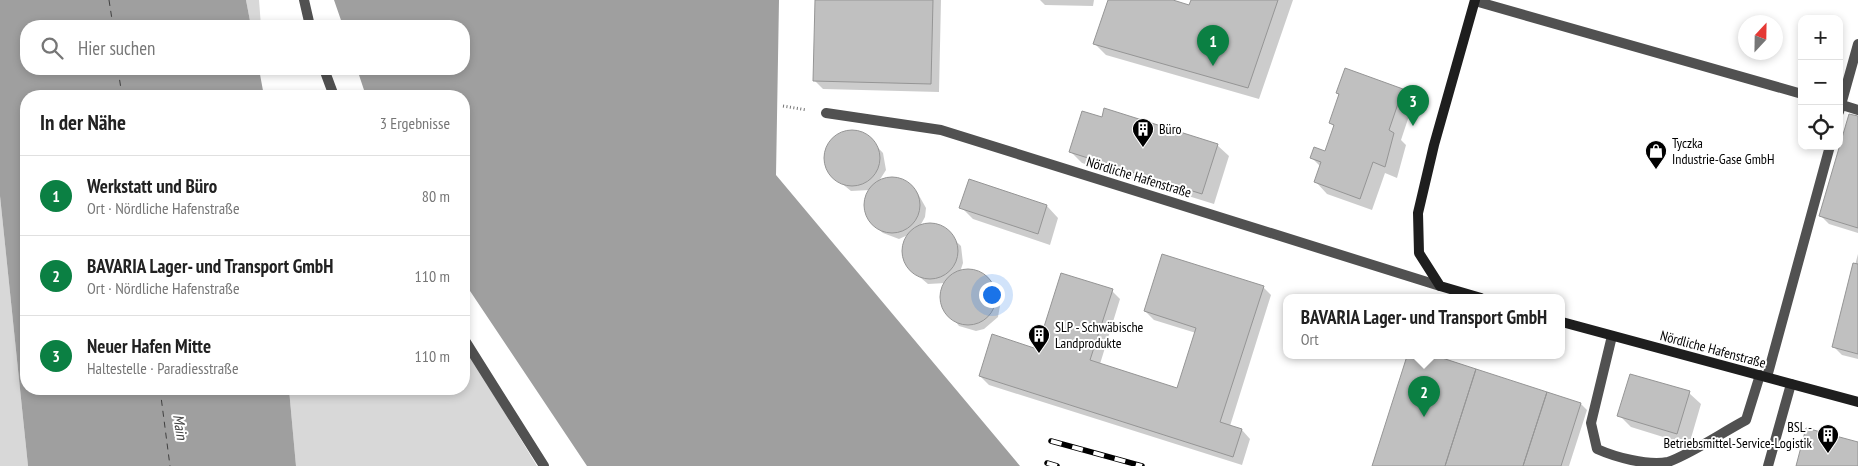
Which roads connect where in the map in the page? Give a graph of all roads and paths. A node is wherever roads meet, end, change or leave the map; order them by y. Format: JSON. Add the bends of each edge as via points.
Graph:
{"nodes":[{"id":1,"x":304,"y":0,"type":"edge"},
{"id":2,"x":1475,"y":0,"type":"edge"},
{"id":3,"x":309,"y":20,"type":"edge"},
{"id":4,"x":1858,"y":44,"type":"edge"},
{"id":5,"x":326,"y":75,"type":"edge"},
{"id":6,"x":332,"y":90,"type":"edge"},
{"id":7,"x":1798,"y":93,"type":"edge"},
{"id":8,"x":1841,"y":105,"type":"edge"},
{"id":9,"x":783,"y":106,"type":"dead end"},
{"id":10,"x":1843,"y":108,"type":"edge"},
{"id":11,"x":1858,"y":110,"type":"edge"},
{"id":12,"x":826,"y":113,"type":"joint"},
{"id":13,"x":1829,"y":150,"type":"edge"},
{"id":14,"x":1440,"y":286,"type":"junction"},
{"id":15,"x":1467,"y":294,"type":"edge"},
{"id":16,"x":1565,"y":323,"type":"edge"},
{"id":17,"x":1612,"y":336,"type":"junction"},
{"id":18,"x":470,"y":349,"type":"edge"},
{"id":19,"x":1764,"y":376,"type":"junction"},
{"id":20,"x":1791,"y":384,"type":"junction"},
{"id":21,"x":1858,"y":402,"type":"edge"},
{"id":22,"x":544,"y":466,"type":"edge"},
{"id":23,"x":1768,"y":466,"type":"edge"}],
"edges":[{"from":1,"to":3,"type":"street"},
{"from":2,"to":7,"type":"street"},
{"from":2,"to":14,"type":"street","via":[[1418,213],[1419,253]]},
{"from":4,"to":8,"type":"street"},
{"from":5,"to":6,"type":"street"},
{"from":9,"to":12,"type":"path"},
{"from":10,"to":11,"type":"street"},
{"from":12,"to":14,"type":"street","name":"Nördliche Hafenstraße","via":[[941,130]]},
{"from":13,"to":19,"type":"street"},
{"from":14,"to":15,"type":"street","name":"Nördliche Hafenstraße"},
{"from":16,"to":17,"type":"street","name":"Nördliche Hafenstraße"},
{"from":17,"to":19,"type":"street","name":"Nördliche Hafenstraße"},
{"from":17,"to":19,"type":"street","via":[[1591,422],[1597,449],[1630,461],[1666,463],[1746,420]]},
{"from":18,"to":22,"type":"street"},
{"from":19,"to":20,"type":"street","name":"Nördliche Hafenstraße"},
{"from":20,"to":21,"type":"street","name":"Nördliche Hafenstraße"},
{"from":20,"to":23,"type":"street"}]}
